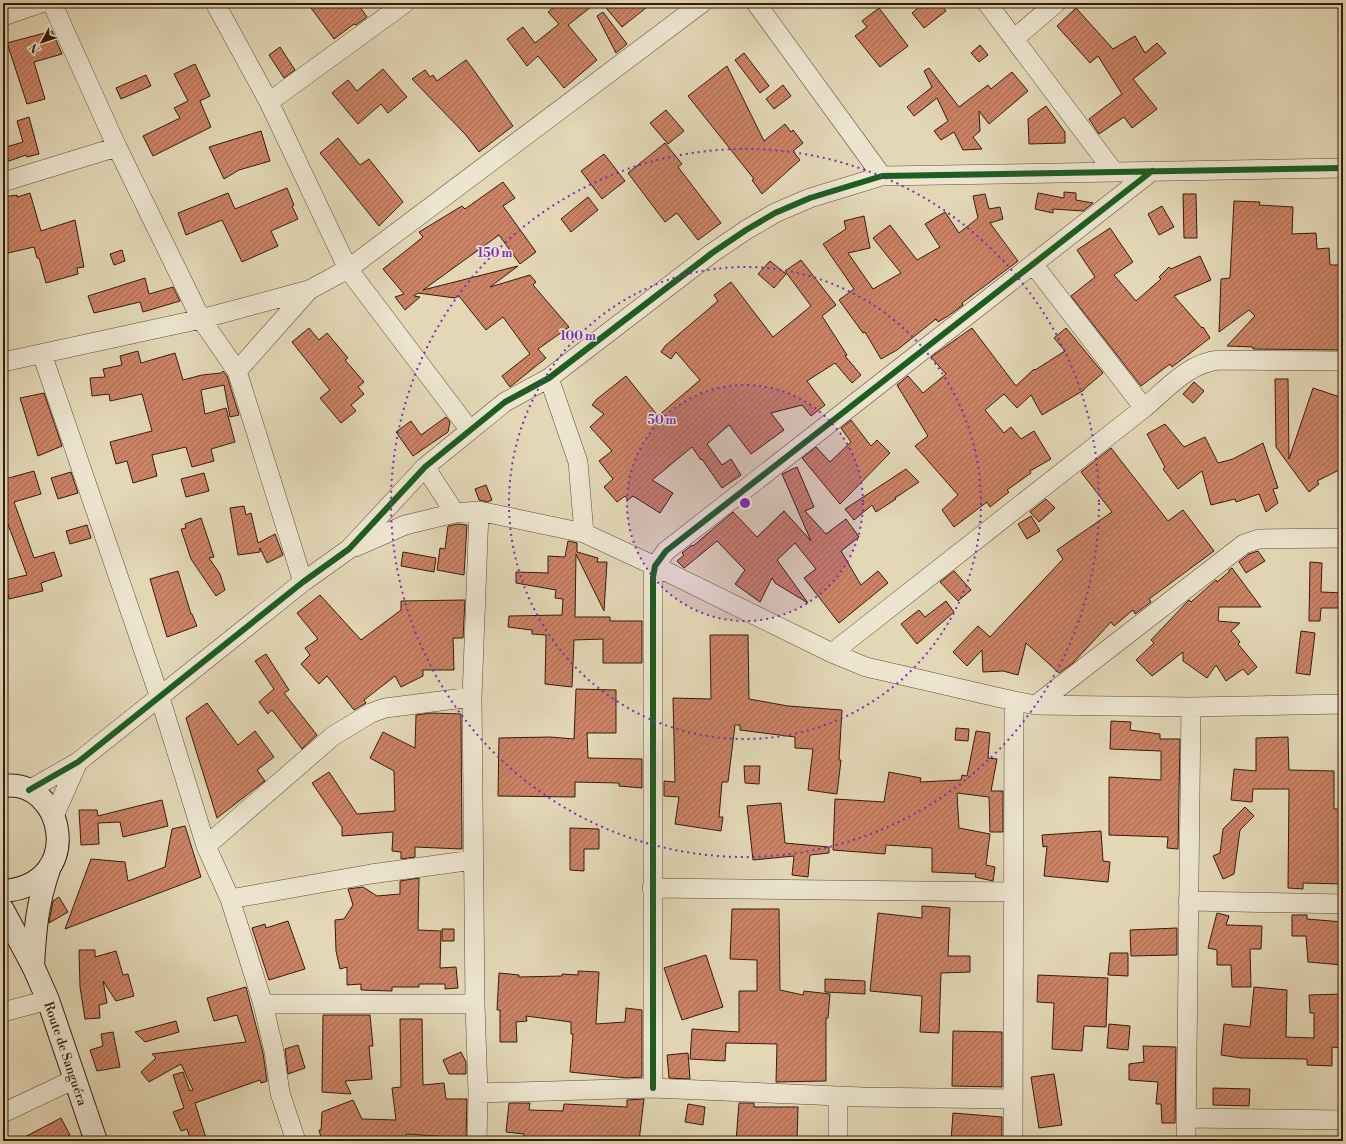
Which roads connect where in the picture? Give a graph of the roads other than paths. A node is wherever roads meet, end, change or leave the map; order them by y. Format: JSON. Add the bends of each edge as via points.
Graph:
{"nodes":[{"id":1,"x":41,"y":3,"type":"edge"},
{"id":2,"x":52,"y":3,"type":"edge"},
{"id":3,"x":215,"y":3,"type":"edge"},
{"id":4,"x":405,"y":3,"type":"edge"},
{"id":5,"x":702,"y":3,"type":"edge"},
{"id":6,"x":756,"y":3,"type":"edge"},
{"id":7,"x":987,"y":3,"type":"edge"},
{"id":8,"x":1056,"y":3,"type":"edge"},
{"id":9,"x":3,"y":16,"type":"edge"},
{"id":10,"x":1014,"y":39,"type":"junction"},
{"id":11,"x":269,"y":102,"type":"junction"},
{"id":12,"x":117,"y":147,"type":"junction"},
{"id":13,"x":1343,"y":168,"type":"edge"},
{"id":14,"x":1152,"y":171,"type":"junction"},
{"id":15,"x":1114,"y":172,"type":"junction"},
{"id":16,"x":882,"y":176,"type":"junction"},
{"id":17,"x":3,"y":182,"type":"edge"},
{"id":18,"x":1033,"y":264,"type":"junction"},
{"id":19,"x":348,"y":269,"type":"junction"},
{"id":20,"x":309,"y":290,"type":"junction"},
{"id":21,"x":201,"y":319,"type":"junction"},
{"id":22,"x":42,"y":354,"type":"junction"},
{"id":23,"x":1343,"y":361,"type":"edge"},
{"id":24,"x":3,"y":362,"type":"edge"},
{"id":25,"x":238,"y":371,"type":"junction"},
{"id":26,"x":549,"y":378,"type":"junction"},
{"id":27,"x":1144,"y":408,"type":"junction"},
{"id":28,"x":470,"y":429,"type":"junction"},
{"id":29,"x":425,"y":467,"type":"junction"},
{"id":30,"x":479,"y":512,"type":"junction"},
{"id":31,"x":455,"y":513,"type":"junction"},
{"id":32,"x":584,"y":533,"type":"junction"},
{"id":33,"x":1343,"y":538,"type":"edge"},
{"id":34,"x":348,"y":549,"type":"junction"},
{"id":35,"x":655,"y":566,"type":"junction"},
{"id":36,"x":303,"y":582,"type":"junction"},
{"id":37,"x":832,"y":653,"type":"junction"},
{"id":38,"x":472,"y":697,"type":"junction"},
{"id":39,"x":160,"y":698,"type":"junction"},
{"id":40,"x":1014,"y":701,"type":"junction"},
{"id":41,"x":1343,"y":704,"type":"edge"},
{"id":42,"x":1036,"y":705,"type":"junction"},
{"id":43,"x":1191,"y":707,"type":"junction"},
{"id":44,"x":78,"y":762,"type":"junction"},
{"id":45,"x":11,"y":784,"type":"edge"},
{"id":46,"x":54,"y":816,"type":"junction"},
{"id":47,"x":206,"y":846,"type":"junction"},
{"id":48,"x":473,"y":860,"type":"junction"},
{"id":49,"x":50,"y":868,"type":"junction"},
{"id":50,"x":652,"y":888,"type":"junction"},
{"id":51,"x":3,"y":891,"type":"edge"},
{"id":52,"x":1014,"y":892,"type":"junction"},
{"id":53,"x":230,"y":900,"type":"junction"},
{"id":54,"x":1188,"y":901,"type":"junction"},
{"id":55,"x":1343,"y":904,"type":"edge"},
{"id":56,"x":3,"y":910,"type":"edge"},
{"id":57,"x":33,"y":966,"type":"junction"},
{"id":58,"x":48,"y":1000,"type":"junction"},
{"id":59,"x":263,"y":1004,"type":"junction"},
{"id":60,"x":475,"y":1004,"type":"junction"},
{"id":61,"x":3,"y":1012,"type":"edge"},
{"id":62,"x":75,"y":1079,"type":"junction"},
{"id":63,"x":653,"y":1088,"type":"junction"},
{"id":64,"x":478,"y":1093,"type":"junction"},
{"id":65,"x":838,"y":1096,"type":"junction"},
{"id":66,"x":1012,"y":1099,"type":"junction"},
{"id":67,"x":3,"y":1113,"type":"edge"},
{"id":68,"x":1186,"y":1118,"type":"junction"},
{"id":69,"x":1343,"y":1120,"type":"edge"},
{"id":70,"x":96,"y":1141,"type":"edge"},
{"id":71,"x":296,"y":1141,"type":"edge"},
{"id":72,"x":477,"y":1141,"type":"edge"},
{"id":73,"x":838,"y":1141,"type":"edge"},
{"id":74,"x":1012,"y":1141,"type":"edge"},
{"id":75,"x":1186,"y":1141,"type":"edge"}],
"edges":[{"from":1,"to":9,"type":"street"},
{"from":2,"to":12,"type":"street"},
{"from":3,"to":11,"type":"street"},
{"from":4,"to":11,"type":"street"},
{"from":5,"to":19,"type":"street"},
{"from":6,"to":16,"type":"street"},
{"from":7,"to":10,"type":"street"},
{"from":8,"to":10,"type":"street"},
{"from":10,"to":15,"type":"street"},
{"from":11,"to":19,"type":"street"},
{"from":12,"to":17,"type":"street"},
{"from":12,"to":21,"type":"street"},
{"from":13,"to":14,"type":"street"},
{"from":14,"to":15,"type":"street"},
{"from":14,"to":18,"type":"street"},
{"from":15,"to":16,"type":"street"},
{"from":16,"to":26,"type":"street","via":[[810,198],[746,230],[712,253]]},
{"from":18,"to":27,"type":"street"},
{"from":18,"to":35,"type":"street","via":[[666,551]]},
{"from":19,"to":20,"type":"street"},
{"from":19,"to":28,"type":"street"},
{"from":20,"to":21,"type":"street"},
{"from":20,"to":25,"type":"street"},
{"from":21,"to":22,"type":"street"},
{"from":21,"to":25,"type":"street"},
{"from":22,"to":24,"type":"street"},
{"from":22,"to":39,"type":"street"},
{"from":23,"to":27,"type":"street","via":[[1208,361],[1190,369]]},
{"from":25,"to":36,"type":"street"},
{"from":26,"to":28,"type":"street","via":[[505,402]]},
{"from":26,"to":32,"type":"street","via":[[578,462]]},
{"from":27,"to":37,"type":"street"},
{"from":28,"to":29,"type":"street"},
{"from":29,"to":31,"type":"street"},
{"from":29,"to":34,"type":"street"},
{"from":30,"to":31,"type":"street"},
{"from":30,"to":32,"type":"street"},
{"from":30,"to":38,"type":"street"},
{"from":31,"to":34,"type":"street","via":[[405,525]]},
{"from":32,"to":35,"type":"street"},
{"from":33,"to":42,"type":"street","via":[[1260,539],[1244,544]]},
{"from":34,"to":36,"type":"street"},
{"from":35,"to":37,"type":"street"},
{"from":35,"to":50,"type":"street"},
{"from":36,"to":39,"type":"street"},
{"from":37,"to":40,"type":"street","via":[[866,667]]},
{"from":38,"to":47,"type":"street","via":[[385,708],[371,713],[333,736]]},
{"from":38,"to":48,"type":"street"},
{"from":39,"to":44,"type":"street"},
{"from":39,"to":47,"type":"street"},
{"from":40,"to":42,"type":"street"},
{"from":40,"to":52,"type":"street"},
{"from":41,"to":43,"type":"street"},
{"from":42,"to":43,"type":"street"},
{"from":43,"to":54,"type":"street"},
{"from":44,"to":45,"type":"street"},
{"from":44,"to":46,"type":"street"},
{"from":45,"to":46,"type":"street","via":[[44,801]]},
{"from":46,"to":49,"type":"street","name":"Route de Sanguéra","via":[[59,834],[57,852]]},
{"from":47,"to":53,"type":"street"},
{"from":48,"to":53,"type":"street","via":[[371,874]]},
{"from":48,"to":60,"type":"street"},
{"from":49,"to":51,"type":"street","via":[[37,881],[21,889]]},
{"from":49,"to":57,"type":"street","name":"Route de Sanguéra","via":[[40,895]]},
{"from":50,"to":52,"type":"street"},
{"from":50,"to":63,"type":"street"},
{"from":52,"to":66,"type":"street"},
{"from":53,"to":59,"type":"street"},
{"from":54,"to":55,"type":"street"},
{"from":54,"to":68,"type":"street"},
{"from":56,"to":57,"type":"street","name":"Route de Sanguéra"},
{"from":57,"to":58,"type":"street","name":"Route de Sanguéra"},
{"from":58,"to":61,"type":"street"},
{"from":58,"to":62,"type":"street","name":"Route de Sanguéra"},
{"from":59,"to":60,"type":"street"},
{"from":59,"to":71,"type":"street","via":[[280,1093]]},
{"from":60,"to":64,"type":"street"},
{"from":62,"to":67,"type":"street"},
{"from":62,"to":70,"type":"street","name":"Route de Sanguéra"},
{"from":63,"to":64,"type":"street"},
{"from":63,"to":65,"type":"street"},
{"from":64,"to":72,"type":"street"},
{"from":65,"to":66,"type":"street"},
{"from":65,"to":73,"type":"street"},
{"from":66,"to":74,"type":"street"},
{"from":68,"to":69,"type":"street"},
{"from":68,"to":75,"type":"street"}]}
